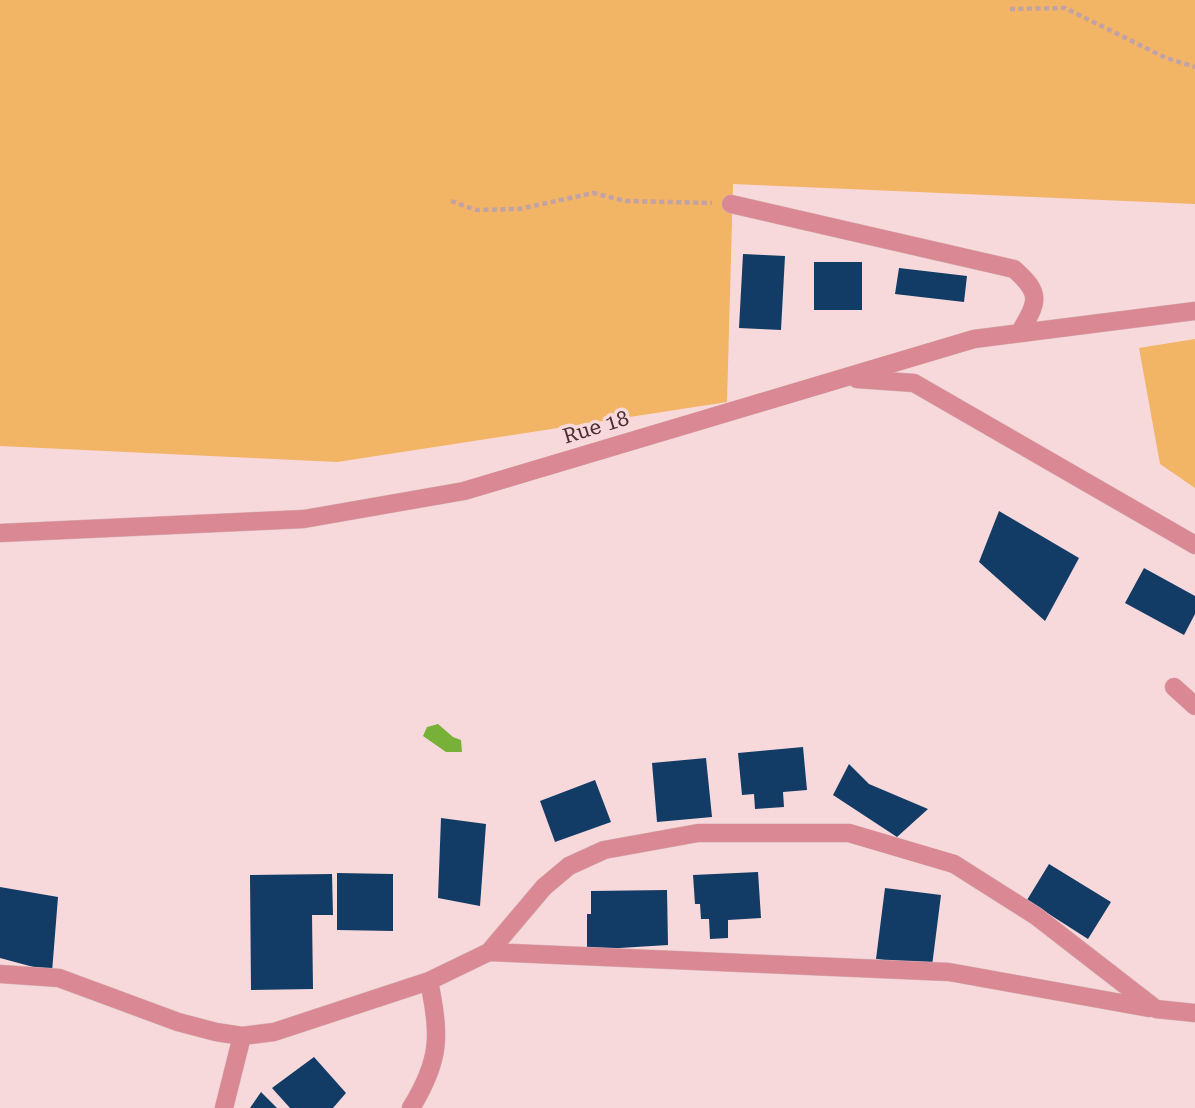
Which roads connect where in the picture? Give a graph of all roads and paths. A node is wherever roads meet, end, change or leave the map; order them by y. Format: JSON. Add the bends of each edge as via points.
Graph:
{"nodes":[{"id":1,"x":1010,"y":9,"type":"dead end"},
{"id":2,"x":1195,"y":67,"type":"edge"},
{"id":3,"x":451,"y":201,"type":"dead end"},
{"id":4,"x":731,"y":204,"type":"joint"},
{"id":5,"x":1195,"y":311,"type":"edge"},
{"id":6,"x":1020,"y":332,"type":"junction"},
{"id":7,"x":843,"y":379,"type":"junction"},
{"id":8,"x":0,"y":533,"type":"edge"},
{"id":9,"x":1195,"y":545,"type":"edge"},
{"id":10,"x":1174,"y":687,"type":"dead end"},
{"id":11,"x":1195,"y":706,"type":"edge"},
{"id":12,"x":489,"y":952,"type":"junction"},
{"id":13,"x":0,"y":974,"type":"edge"},
{"id":14,"x":429,"y":981,"type":"junction"},
{"id":15,"x":1156,"y":1009,"type":"junction"},
{"id":16,"x":1195,"y":1013,"type":"edge"},
{"id":17,"x":242,"y":1036,"type":"junction"},
{"id":18,"x":224,"y":1108,"type":"edge"},
{"id":19,"x":411,"y":1108,"type":"edge"}],
"edges":[{"from":1,"to":2,"type":"path","via":[[1065,8],[1166,58]]},
{"from":3,"to":4,"type":"path","via":[[476,210],[519,209],[593,193],[626,201]]},
{"from":4,"to":6,"type":"street","via":[[1014,269],[1036,294]]},
{"from":5,"to":6,"type":"street","name":"Rue 18"},
{"from":6,"to":7,"type":"street","name":"Rue 18","via":[[974,340]]},
{"from":7,"to":8,"type":"street","name":"Rue 18","via":[[451,494],[304,519]]},
{"from":7,"to":9,"type":"street","via":[[914,383]]},
{"from":10,"to":11,"type":"street"},
{"from":12,"to":14,"type":"street"},
{"from":12,"to":15,"type":"street","via":[[949,972]]},
{"from":12,"to":15,"type":"street","via":[[544,887],[569,866],[604,850],[698,833],[849,833],[954,864],[1036,916]]},
{"from":13,"to":17,"type":"street","via":[[59,978],[178,1022]]},
{"from":14,"to":17,"type":"street","via":[[274,1032]]},
{"from":14,"to":19,"type":"street","via":[[436,1051],[428,1080]]},
{"from":15,"to":16,"type":"street"},
{"from":17,"to":18,"type":"street"}]}
